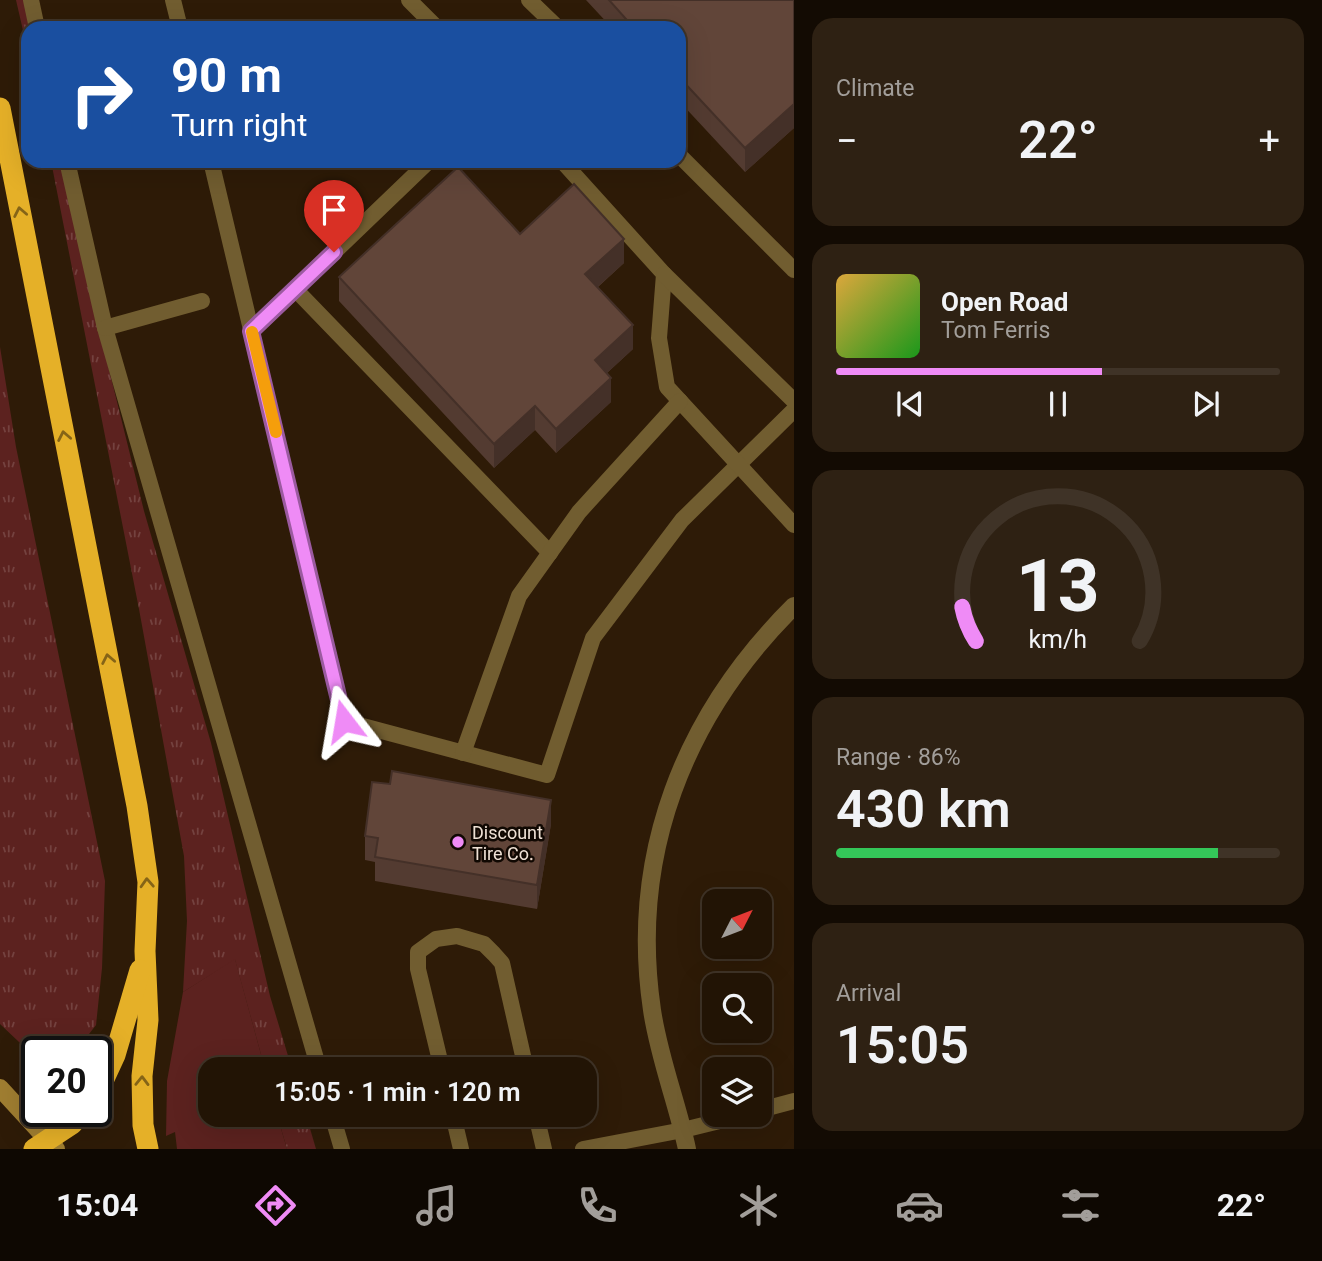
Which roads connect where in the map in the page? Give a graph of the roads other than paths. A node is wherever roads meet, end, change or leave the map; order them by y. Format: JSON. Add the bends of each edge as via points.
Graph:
{"nodes":[{"id":1,"x":31,"y":0,"type":"edge"},
{"id":2,"x":173,"y":0,"type":"edge"},
{"id":3,"x":409,"y":0,"type":"edge"},
{"id":4,"x":529,"y":0,"type":"edge"},
{"id":5,"x":36,"y":21,"type":"edge"},
{"id":6,"x":178,"y":21,"type":"edge"},
{"id":7,"x":430,"y":21,"type":"edge"},
{"id":8,"x":551,"y":21,"type":"edge"},
{"id":9,"x":0,"y":108,"type":"edge"},
{"id":10,"x":686,"y":162,"type":"edge"},
{"id":11,"x":69,"y":168,"type":"edge"},
{"id":12,"x":213,"y":168,"type":"edge"},
{"id":13,"x":422,"y":168,"type":"edge"},
{"id":14,"x":568,"y":168,"type":"edge"},
{"id":15,"x":793,"y":270,"type":"edge"},
{"id":16,"x":664,"y":274,"type":"junction"},
{"id":17,"x":295,"y":289,"type":"junction"},
{"id":18,"x":202,"y":301,"type":"dead end"},
{"id":19,"x":104,"y":328,"type":"junction"},
{"id":20,"x":251,"y":331,"type":"junction"},
{"id":21,"x":680,"y":401,"type":"junction"},
{"id":22,"x":793,"y":401,"type":"edge"},
{"id":23,"x":793,"y":410,"type":"edge"},
{"id":24,"x":738,"y":465,"type":"junction"},
{"id":25,"x":793,"y":525,"type":"edge"},
{"id":26,"x":550,"y":553,"type":"junction"},
{"id":27,"x":793,"y":606,"type":"edge"},
{"id":28,"x":463,"y":753,"type":"junction"},
{"id":29,"x":145,"y":951,"type":"junction"},
{"id":30,"x":316,"y":1057,"type":"edge"},
{"id":31,"x":439,"y":1057,"type":"edge"},
{"id":32,"x":523,"y":1057,"type":"edge"},
{"id":33,"x":112,"y":1061,"type":"edge"},
{"id":34,"x":0,"y":1088,"type":"edge"},
{"id":35,"x":793,"y":1101,"type":"edge"},
{"id":36,"x":772,"y":1107,"type":"edge"},
{"id":37,"x":702,"y":1125,"type":"edge"},
{"id":38,"x":68,"y":1127,"type":"edge"},
{"id":39,"x":336,"y":1127,"type":"edge"},
{"id":40,"x":456,"y":1127,"type":"edge"},
{"id":41,"x":539,"y":1127,"type":"edge"},
{"id":42,"x":683,"y":1130,"type":"junction"},
{"id":43,"x":46,"y":1146,"type":"edge"},
{"id":44,"x":148,"y":1149,"type":"edge"},
{"id":45,"x":342,"y":1149,"type":"edge"},
{"id":46,"x":461,"y":1149,"type":"edge"},
{"id":47,"x":544,"y":1149,"type":"edge"},
{"id":48,"x":583,"y":1149,"type":"edge"},
{"id":49,"x":687,"y":1149,"type":"edge"}],
"edges":[{"from":1,"to":5,"type":"lane"},
{"from":2,"to":6,"type":"lane"},
{"from":3,"to":7,"type":"lane"},
{"from":4,"to":8,"type":"lane"},
{"from":29,"to":9,"type":"highway","one_way":true,"via":[[148,882],[137,806]]},
{"from":10,"to":15,"type":"lane"},
{"from":11,"to":19,"type":"lane"},
{"from":12,"to":20,"type":"lane"},
{"from":13,"to":17,"type":"lane"},
{"from":14,"to":16,"type":"lane"},
{"from":16,"to":21,"type":"lane","via":[[659,338],[667,387]]},
{"from":16,"to":22,"type":"lane"},
{"from":17,"to":20,"type":"lane"},
{"from":17,"to":26,"type":"lane"},
{"from":18,"to":19,"type":"lane"},
{"from":19,"to":30,"type":"lane"},
{"from":20,"to":28,"type":"lane","via":[[344,721]]},
{"from":21,"to":24,"type":"lane"},
{"from":21,"to":26,"type":"lane","via":[[579,512]]},
{"from":23,"to":24,"type":"lane"},
{"from":24,"to":25,"type":"lane"},
{"from":24,"to":28,"type":"lane","via":[[682,520],[593,638],[547,775]]},
{"from":26,"to":28,"type":"lane","via":[[519,596]]},
{"from":27,"to":42,"type":"street","via":[[731,677],[702,724],[679,772],[654,861],[648,909],[650,998],[659,1049]]},
{"from":29,"to":33,"type":"highway"},
{"from":44,"to":29,"type":"highway","one_way":true,"via":[[142,1076],[148,1020]]},
{"from":31,"to":32,"type":"lane","via":[[418,953],[436,939],[457,936],[484,944],[502,963]]},
{"from":34,"to":43,"type":"main road"},
{"from":35,"to":36,"type":"lane"},
{"from":37,"to":42,"type":"lane"},
{"from":38,"to":43,"type":"highway"},
{"from":39,"to":45,"type":"lane"},
{"from":40,"to":46,"type":"lane"},
{"from":41,"to":47,"type":"lane"},
{"from":42,"to":48,"type":"lane"},
{"from":42,"to":49,"type":"street"}]}
